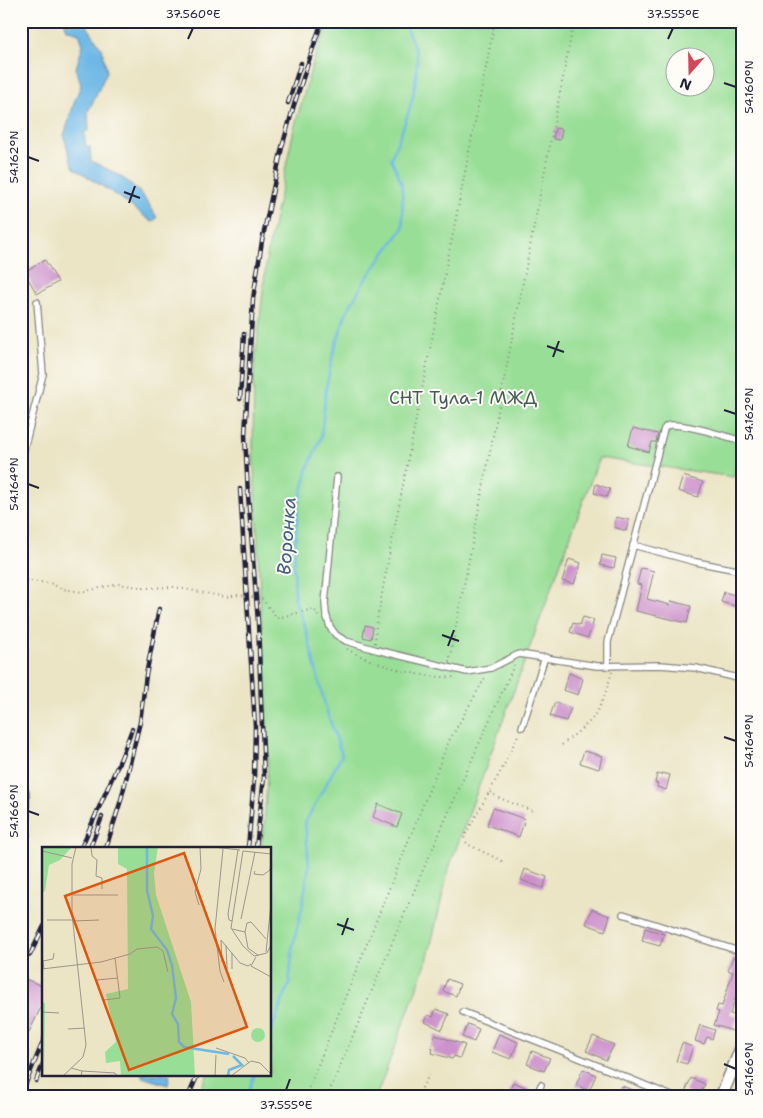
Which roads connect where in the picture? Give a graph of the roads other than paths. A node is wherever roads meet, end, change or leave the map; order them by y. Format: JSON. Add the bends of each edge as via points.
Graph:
{"nodes":[{"id":1,"x":38,"y":302,"type":"dead end"},
{"id":2,"x":742,"y":441,"type":"edge"},
{"id":3,"x":21,"y":461,"type":"edge"},
{"id":4,"x":337,"y":477,"type":"dead end"},
{"id":5,"x":632,"y":545,"type":"junction"},
{"id":6,"x":742,"y":571,"type":"edge"},
{"id":7,"x":545,"y":657,"type":"junction"},
{"id":8,"x":610,"y":666,"type":"junction"},
{"id":9,"x":742,"y":679,"type":"edge"},
{"id":10,"x":522,"y":727,"type":"road end"},
{"id":11,"x":26,"y":792,"type":"dead end"},
{"id":12,"x":21,"y":855,"type":"edge"},
{"id":13,"x":623,"y":914,"type":"dead end"},
{"id":14,"x":742,"y":952,"type":"edge"},
{"id":15,"x":462,"y":1012,"type":"dead end"},
{"id":16,"x":742,"y":1046,"type":"edge"},
{"id":17,"x":541,"y":1085,"type":"dead end"},
{"id":18,"x":536,"y":1097,"type":"edge"},
{"id":19,"x":674,"y":1097,"type":"edge"},
{"id":20,"x":721,"y":1097,"type":"edge"}],
"edges":[{"from":1,"to":3,"type":"lane","via":[[43,374]]},
{"from":2,"to":5,"type":"lane","via":[[697,429],[666,426]]},
{"from":4,"to":7,"type":"lane","via":[[325,591],[326,614],[336,635],[377,650],[467,672],[491,668],[520,654]]},
{"from":5,"to":6,"type":"lane"},
{"from":5,"to":8,"type":"lane","via":[[608,642]]},
{"from":7,"to":8,"type":"lane"},
{"from":7,"to":10,"type":"lane"},
{"from":8,"to":9,"type":"lane","via":[[660,664],[696,668]]},
{"from":11,"to":12,"type":"lane","via":[[27,833]]},
{"from":13,"to":14,"type":"lane"},
{"from":15,"to":19,"type":"lane"},
{"from":16,"to":20,"type":"street"},
{"from":17,"to":18,"type":"lane"}]}
